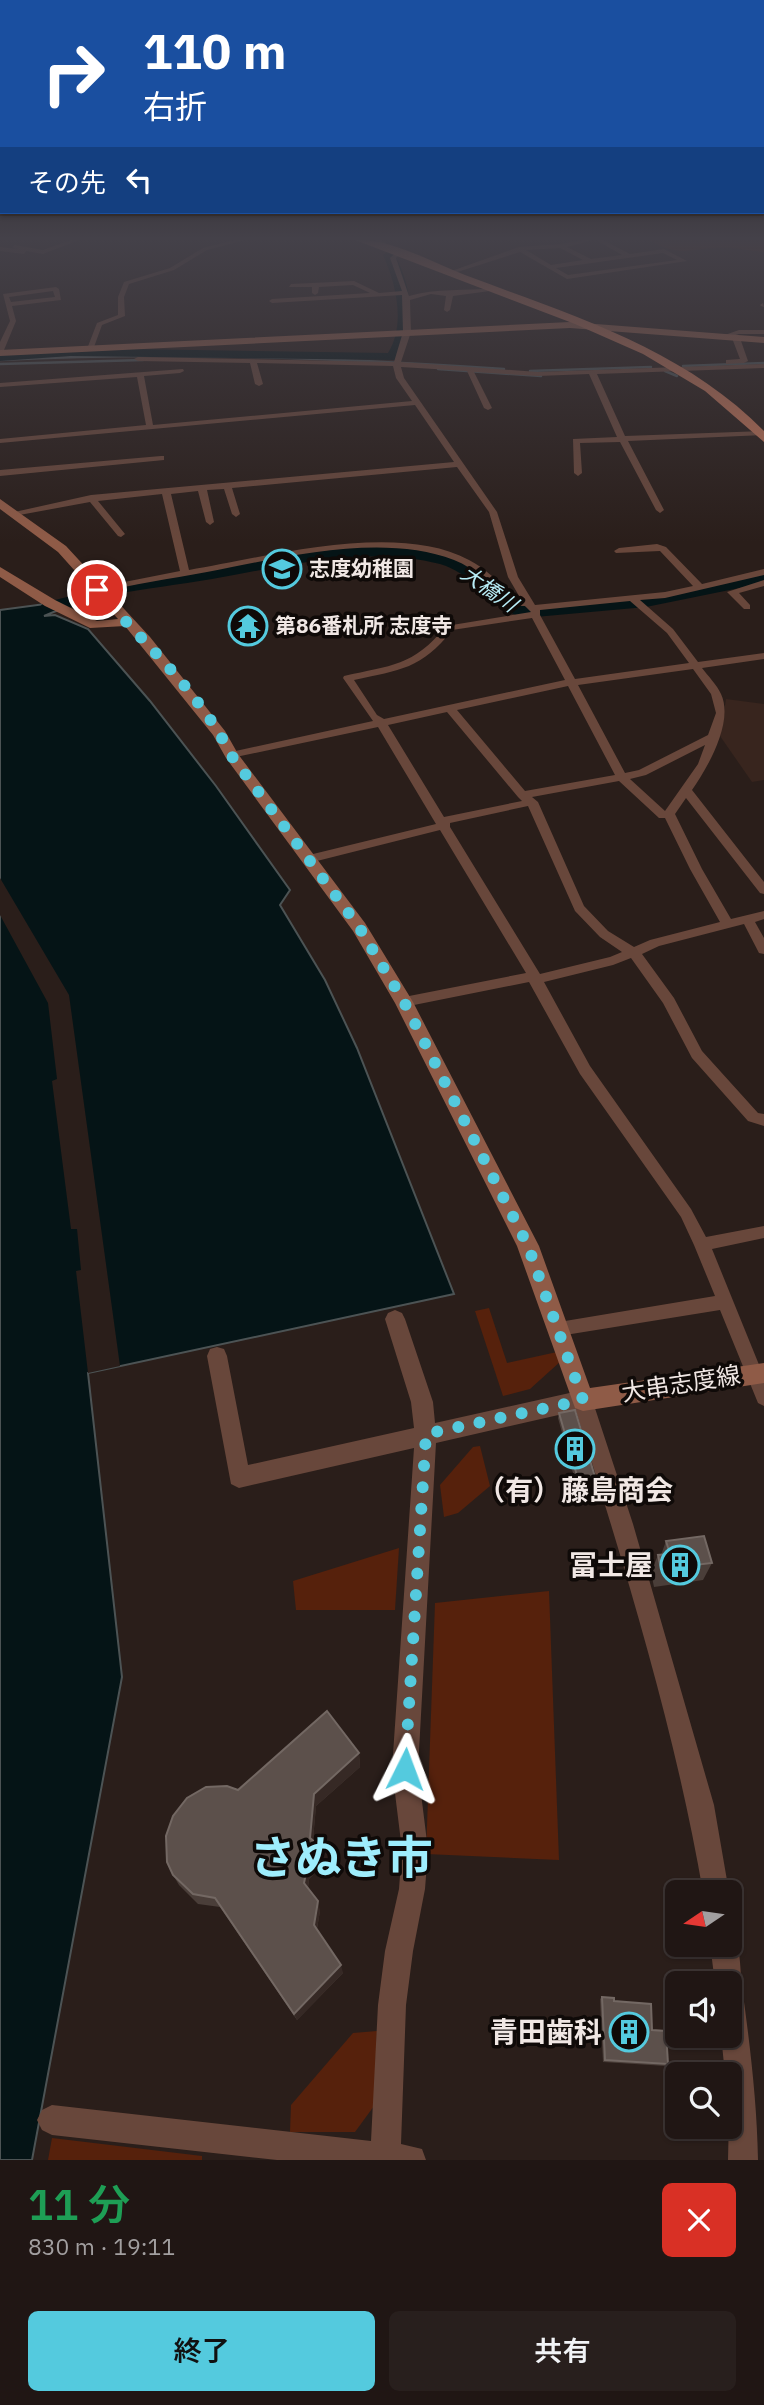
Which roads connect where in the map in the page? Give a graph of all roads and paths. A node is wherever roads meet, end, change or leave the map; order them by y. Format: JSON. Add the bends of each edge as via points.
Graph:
{"nodes":[{"id":1,"x":92,"y":341,"type":"edge"},
{"id":2,"x":230,"y":341,"type":"edge"},
{"id":3,"x":404,"y":341,"type":"edge"},
{"id":4,"x":623,"y":341,"type":"edge"},
{"id":5,"x":737,"y":341,"type":"edge"},
{"id":6,"x":90,"y":347,"type":"junction"},
{"id":7,"x":0,"y":351,"type":"edge"},
{"id":8,"x":138,"y":359,"type":"dead end"},
{"id":9,"x":253,"y":360,"type":"junction"},
{"id":10,"x":395,"y":364,"type":"junction"},
{"id":11,"x":676,"y":366,"type":"junction"},
{"id":12,"x":764,"y":366,"type":"edge"},
{"id":13,"x":472,"y":370,"type":"junction"},
{"id":14,"x":180,"y":371,"type":"dead end"},
{"id":15,"x":592,"y":372,"type":"junction"},
{"id":16,"x":140,"y":374,"type":"junction"},
{"id":17,"x":259,"y":384,"type":"dead end"},
{"id":18,"x":0,"y":385,"type":"edge"},
{"id":19,"x":415,"y":403,"type":"junction"},
{"id":20,"x":488,"y":408,"type":"dead end"},
{"id":21,"x":150,"y":428,"type":"junction"},
{"id":22,"x":763,"y":434,"type":"edge"},
{"id":23,"x":623,"y":440,"type":"junction"},
{"id":24,"x":0,"y":441,"type":"edge"},
{"id":25,"x":161,"y":458,"type":"dead end"},
{"id":26,"x":458,"y":464,"type":"junction"},
{"id":27,"x":0,"y":473,"type":"edge"},
{"id":28,"x":578,"y":473,"type":"dead end"},
{"id":29,"x":227,"y":486,"type":"junction"},
{"id":30,"x":202,"y":488,"type":"junction"},
{"id":31,"x":166,"y":491,"type":"junction"},
{"id":32,"x":91,"y":498,"type":"junction"},
{"id":33,"x":0,"y":503,"type":"edge"},
{"id":34,"x":660,"y":510,"type":"dead end"},
{"id":35,"x":14,"y":513,"type":"junction"},
{"id":36,"x":236,"y":514,"type":"dead end"},
{"id":37,"x":210,"y":522,"type":"dead end"},
{"id":38,"x":121,"y":534,"type":"dead end"},
{"id":39,"x":619,"y":551,"type":"dead end"},
{"id":40,"x":0,"y":571,"type":"edge"},
{"id":41,"x":764,"y":572,"type":"edge"},
{"id":42,"x":186,"y":573,"type":"junction"},
{"id":43,"x":764,"y":583,"type":"edge"},
{"id":44,"x":700,"y":587,"type":"junction"},
{"id":45,"x":99,"y":592,"type":"junction"},
{"id":46,"x":633,"y":599,"type":"junction"},
{"id":47,"x":747,"y":607,"type":"dead end"},
{"id":48,"x":534,"y":609,"type":"junction"},
{"id":49,"x":127,"y":622,"type":"junction"},
{"id":50,"x":764,"y":656,"type":"edge"},
{"id":51,"x":694,"y":665,"type":"junction"},
{"id":52,"x":570,"y":682,"type":"junction"},
{"id":53,"x":449,"y":707,"type":"junction"},
{"id":54,"x":382,"y":722,"type":"junction"},
{"id":55,"x":713,"y":737,"type":"junction"},
{"id":56,"x":231,"y":755,"type":"junction"},
{"id":57,"x":622,"y":777,"type":"junction"},
{"id":58,"x":687,"y":791,"type":"junction"},
{"id":59,"x":527,"y":798,"type":"junction"},
{"id":60,"x":669,"y":814,"type":"junction"},
{"id":61,"x":444,"y":823,"type":"junction"},
{"id":62,"x":309,"y":859,"type":"junction"},
{"id":63,"x":764,"y":890,"type":"edge"},
{"id":64,"x":764,"y":915,"type":"edge"},
{"id":65,"x":748,"y":920,"type":"junction"},
{"id":66,"x":728,"y":925,"type":"junction"},
{"id":67,"x":764,"y":950,"type":"edge"},
{"id":68,"x":632,"y":952,"type":"junction"},
{"id":69,"x":534,"y":978,"type":"junction"},
{"id":70,"x":404,"y":1002,"type":"junction"},
{"id":71,"x":764,"y":1120,"type":"edge"},
{"id":72,"x":764,"y":1232,"type":"edge"},
{"id":73,"x":702,"y":1244,"type":"junction"},
{"id":74,"x":724,"y":1302,"type":"junction"},
{"id":75,"x":395,"y":1318,"type":"dead end"},
{"id":76,"x":559,"y":1329,"type":"junction"},
{"id":77,"x":217,"y":1356,"type":"dead end"},
{"id":78,"x":759,"y":1373,"type":"edge"},
{"id":79,"x":764,"y":1398,"type":"edge"},
{"id":80,"x":583,"y":1400,"type":"junction"},
{"id":81,"x":426,"y":1434,"type":"junction"},
{"id":82,"x":714,"y":1880,"type":"edge"},
{"id":83,"x":736,"y":2048,"type":"edge"},
{"id":84,"x":52,"y":2120,"type":"dead end"},
{"id":85,"x":398,"y":2159,"type":"edge"},
{"id":86,"x":743,"y":2160,"type":"edge"}],
"edges":[{"from":1,"to":6,"type":"street"},
{"from":2,"to":6,"type":"main road"},
{"from":3,"to":10,"type":"street"},
{"from":4,"to":11,"type":"highway"},
{"from":5,"to":11,"type":"street","via":[[744,361]]},
{"from":6,"to":7,"type":"main road"},
{"from":8,"to":9,"type":"street"},
{"from":9,"to":10,"type":"street"},
{"from":9,"to":17,"type":"street"},
{"from":10,"to":13,"type":"street"},
{"from":10,"to":19,"type":"street"},
{"from":11,"to":12,"type":"street"},
{"from":11,"to":15,"type":"street"},
{"from":11,"to":22,"type":"highway","via":[[718,394]]},
{"from":13,"to":15,"type":"street"},
{"from":13,"to":20,"type":"street"},
{"from":14,"to":16,"type":"street"},
{"from":15,"to":23,"type":"street"},
{"from":16,"to":18,"type":"street"},
{"from":16,"to":21,"type":"street"},
{"from":19,"to":21,"type":"street"},
{"from":19,"to":26,"type":"street"},
{"from":21,"to":24,"type":"street"},
{"from":22,"to":23,"type":"street"},
{"from":23,"to":28,"type":"street","via":[[576,441]]},
{"from":23,"to":34,"type":"street"},
{"from":25,"to":27,"type":"street"},
{"from":26,"to":29,"type":"street"},
{"from":26,"to":48,"type":"street","via":[[499,522],[513,577]]},
{"from":29,"to":30,"type":"street"},
{"from":29,"to":36,"type":"street"},
{"from":30,"to":31,"type":"street"},
{"from":30,"to":37,"type":"street"},
{"from":31,"to":32,"type":"street"},
{"from":31,"to":42,"type":"street"},
{"from":32,"to":35,"type":"street"},
{"from":32,"to":38,"type":"street"},
{"from":33,"to":35,"type":"main road"},
{"from":35,"to":45,"type":"main road","via":[[62,550]]},
{"from":39,"to":44,"type":"street","via":[[663,549]]},
{"from":40,"to":49,"type":"main road","via":[[95,625]]},
{"from":41,"to":44,"type":"street"},
{"from":42,"to":45,"type":"street"},
{"from":42,"to":48,"type":"street","via":[[313,550],[409,549],[457,558],[490,578],[516,604]]},
{"from":43,"to":47,"type":"street","via":[[732,592]]},
{"from":44,"to":46,"type":"street"},
{"from":45,"to":49,"type":"main road"},
{"from":46,"to":48,"type":"street"},
{"from":46,"to":51,"type":"street","via":[[670,631]]},
{"from":48,"to":52,"type":"street"},
{"from":48,"to":54,"type":"street","via":[[449,628],[428,656],[410,666],[348,678],[373,717]]},
{"from":49,"to":56,"type":"main road","via":[[190,695]]},
{"from":50,"to":51,"type":"street"},
{"from":51,"to":52,"type":"street"},
{"from":51,"to":55,"type":"street","via":[[716,694],[721,713]]},
{"from":52,"to":53,"type":"street"},
{"from":52,"to":57,"type":"street"},
{"from":53,"to":54,"type":"street"},
{"from":53,"to":59,"type":"street"},
{"from":54,"to":56,"type":"street"},
{"from":54,"to":61,"type":"street"},
{"from":55,"to":57,"type":"street","via":[[672,760]]},
{"from":55,"to":58,"type":"street","via":[[704,764]]},
{"from":56,"to":62,"type":"main road"},
{"from":57,"to":59,"type":"street"},
{"from":57,"to":60,"type":"street","via":[[663,816]]},
{"from":58,"to":60,"type":"street"},
{"from":58,"to":63,"type":"street"},
{"from":59,"to":61,"type":"street"},
{"from":59,"to":68,"type":"street","via":[[579,908],[604,934]]},
{"from":60,"to":66,"type":"street"},
{"from":61,"to":62,"type":"street"},
{"from":61,"to":69,"type":"street"},
{"from":62,"to":70,"type":"main road","via":[[359,927]]},
{"from":64,"to":65,"type":"street"},
{"from":65,"to":66,"type":"street"},
{"from":65,"to":67,"type":"street"},
{"from":66,"to":68,"type":"street"},
{"from":68,"to":69,"type":"street","via":[[613,961]]},
{"from":68,"to":71,"type":"street","via":[[669,1001],[697,1054],[753,1116]]},
{"from":69,"to":70,"type":"street"},
{"from":69,"to":73,"type":"street","via":[[597,1090],[686,1213]]},
{"from":70,"to":76,"type":"main road","via":[[528,1246]]},
{"from":72,"to":73,"type":"street"},
{"from":73,"to":74,"type":"street"},
{"from":74,"to":76,"type":"street"},
{"from":74,"to":78,"type":"street"},
{"from":75,"to":81,"type":"street","via":[[422,1402]]},
{"from":76,"to":80,"type":"main road"},
{"from":77,"to":81,"type":"street","via":[[239,1477]]},
{"from":78,"to":79,"type":"street"},
{"from":78,"to":80,"type":"main road","name":"大串志度線"},
{"from":80,"to":81,"type":"street"},
{"from":80,"to":82,"type":"street","via":[[701,1805]]},
{"from":81,"to":85,"type":"street","via":[[405,1769],[414,1863],[392,2005]]},
{"from":83,"to":86,"type":"street"},
{"from":84,"to":85,"type":"street"}]}
